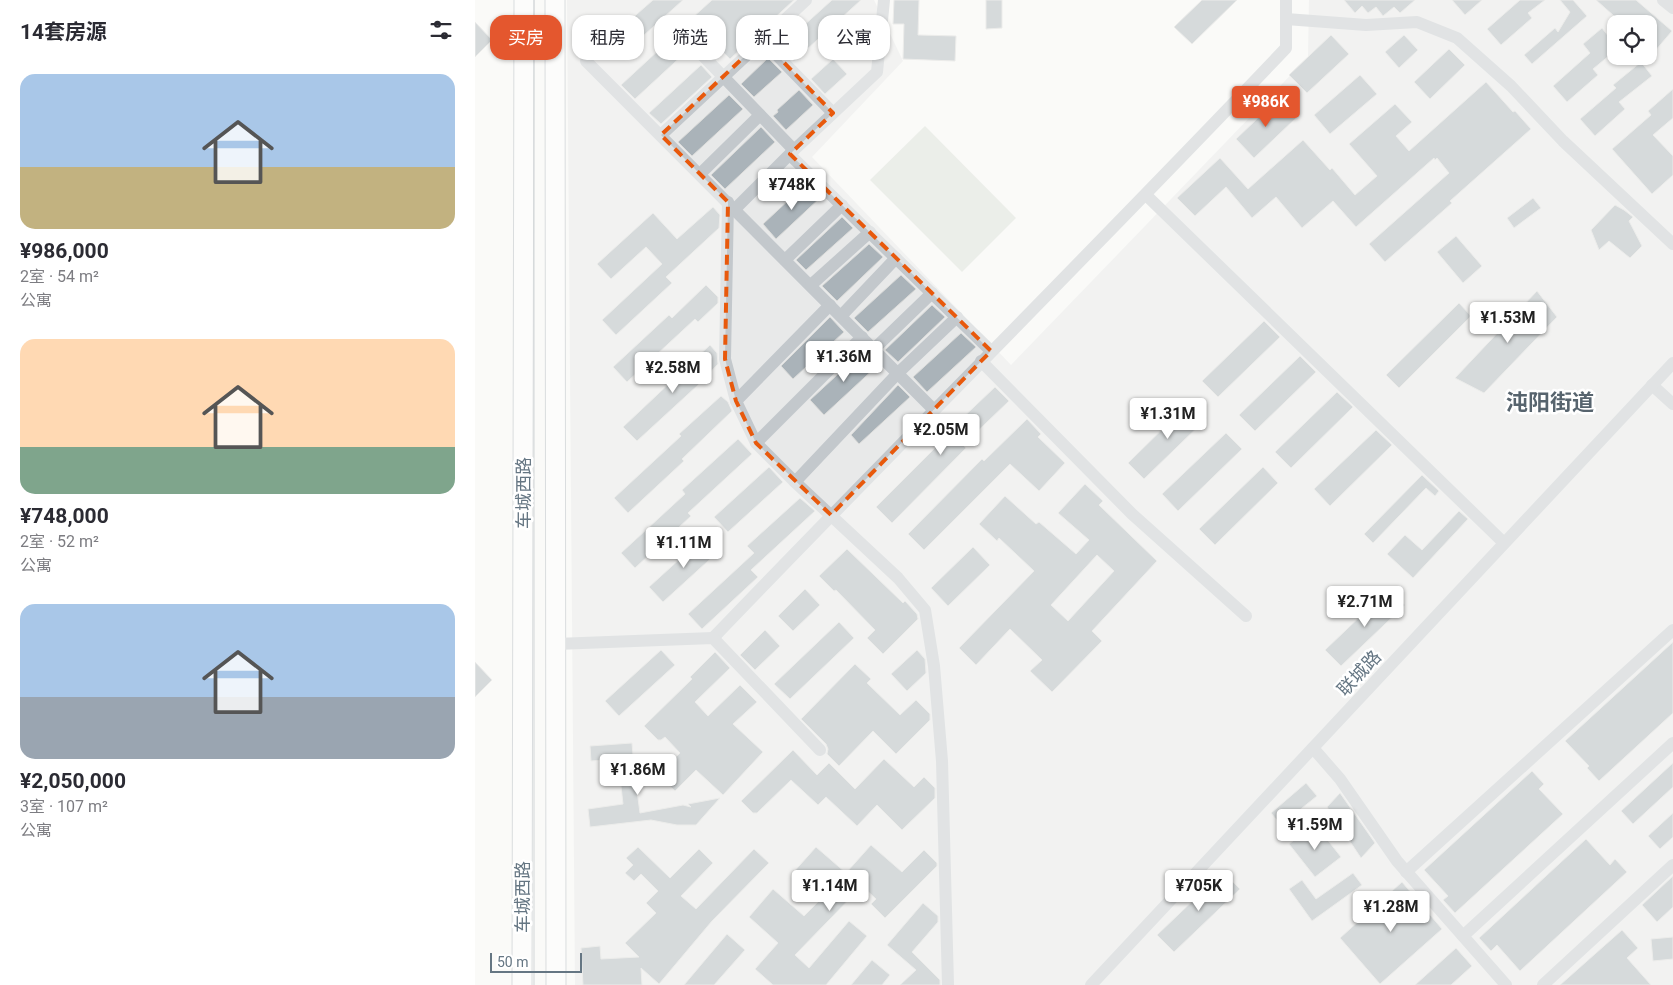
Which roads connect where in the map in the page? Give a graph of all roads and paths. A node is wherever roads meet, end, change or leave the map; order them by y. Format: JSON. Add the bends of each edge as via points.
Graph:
{"nodes":[{"id":1,"x":524,"y":0,"type":"edge"},
{"id":2,"x":555,"y":0,"type":"edge"},
{"id":3,"x":806,"y":0,"type":"edge"},
{"id":4,"x":883,"y":0,"type":"edge"},
{"id":5,"x":1286,"y":0,"type":"edge"},
{"id":6,"x":1663,"y":0,"type":"edge"},
{"id":7,"x":1673,"y":8,"type":"edge"},
{"id":8,"x":790,"y":15,"type":"edge"},
{"id":9,"x":1286,"y":18,"type":"junction"},
{"id":10,"x":707,"y":60,"type":"edge"},
{"id":11,"x":741,"y":60,"type":"edge"},
{"id":12,"x":781,"y":60,"type":"edge"},
{"id":13,"x":586,"y":61,"type":"dead end"},
{"id":14,"x":723,"y":77,"type":"junction"},
{"id":15,"x":833,"y":113,"type":"junction"},
{"id":16,"x":760,"y":115,"type":"junction"},
{"id":17,"x":661,"y":135,"type":"junction"},
{"id":18,"x":792,"y":152,"type":"junction"},
{"id":19,"x":700,"y":174,"type":"junction"},
{"id":20,"x":1146,"y":195,"type":"junction"},
{"id":21,"x":842,"y":205,"type":"junction"},
{"id":22,"x":732,"y":206,"type":"junction"},
{"id":23,"x":869,"y":232,"type":"junction"},
{"id":24,"x":1673,"y":244,"type":"edge"},
{"id":25,"x":896,"y":258,"type":"junction"},
{"id":26,"x":785,"y":260,"type":"junction"},
{"id":27,"x":811,"y":286,"type":"junction"},
{"id":28,"x":932,"y":293,"type":"junction"},
{"id":29,"x":830,"y":304,"type":"junction"},
{"id":30,"x":841,"y":316,"type":"junction"},
{"id":31,"x":957,"y":317,"type":"junction"},
{"id":32,"x":862,"y":336,"type":"junction"},
{"id":33,"x":874,"y":349,"type":"junction"},
{"id":34,"x":991,"y":351,"type":"junction"},
{"id":35,"x":981,"y":361,"type":"junction"},
{"id":36,"x":1673,"y":363,"type":"edge"},
{"id":37,"x":898,"y":373,"type":"junction"},
{"id":38,"x":1652,"y":385,"type":"junction"},
{"id":39,"x":736,"y":400,"type":"junction"},
{"id":40,"x":1673,"y":404,"type":"edge"},
{"id":41,"x":934,"y":410,"type":"junction"},
{"id":42,"x":756,"y":443,"type":"junction"},
{"id":43,"x":795,"y":482,"type":"junction"},
{"id":44,"x":831,"y":515,"type":"junction"},
{"id":45,"x":1504,"y":543,"type":"junction"},
{"id":46,"x":1246,"y":616,"type":"dead end"},
{"id":47,"x":1673,"y":630,"type":"edge"},
{"id":48,"x":713,"y":638,"type":"junction"},
{"id":49,"x":556,"y":644,"type":"junction"},
{"id":50,"x":1673,"y":743,"type":"edge"},
{"id":51,"x":1313,"y":748,"type":"junction"},
{"id":52,"x":820,"y":750,"type":"dead end"},
{"id":53,"x":1673,"y":865,"type":"edge"},
{"id":54,"x":1407,"y":872,"type":"junction"},
{"id":55,"x":1463,"y":936,"type":"junction"},
{"id":56,"x":522,"y":985,"type":"edge"},
{"id":57,"x":556,"y":985,"type":"edge"},
{"id":58,"x":948,"y":985,"type":"edge"},
{"id":59,"x":1091,"y":985,"type":"edge"},
{"id":60,"x":1506,"y":985,"type":"edge"},
{"id":61,"x":1543,"y":985,"type":"edge"}],
"edges":[{"from":1,"to":56,"type":"main road","name":"车城西路"},
{"from":2,"to":49,"type":"main road","name":"车城西路"},
{"from":3,"to":8,"type":"street"},
{"from":4,"to":15,"type":"street","via":[[877,72]]},
{"from":5,"to":9,"type":"street"},
{"from":6,"to":7,"type":"street"},
{"from":9,"to":20,"type":"street","via":[[1286,48]]},
{"from":9,"to":24,"type":"street","via":[[1366,26],[1417,22],[1457,38],[1511,86],[1563,141]]},
{"from":10,"to":14,"type":"street"},
{"from":11,"to":14,"type":"street"},
{"from":12,"to":15,"type":"street"},
{"from":13,"to":17,"type":"street"},
{"from":14,"to":16,"type":"street"},
{"from":14,"to":17,"type":"street"},
{"from":15,"to":18,"type":"street"},
{"from":16,"to":18,"type":"street"},
{"from":16,"to":19,"type":"street"},
{"from":17,"to":19,"type":"street"},
{"from":18,"to":21,"type":"street"},
{"from":18,"to":22,"type":"street"},
{"from":19,"to":22,"type":"street"},
{"from":20,"to":34,"type":"street"},
{"from":20,"to":45,"type":"street"},
{"from":21,"to":23,"type":"street"},
{"from":21,"to":26,"type":"street"},
{"from":22,"to":26,"type":"street"},
{"from":22,"to":39,"type":"street","via":[[725,359]]},
{"from":23,"to":25,"type":"street"},
{"from":23,"to":27,"type":"street"},
{"from":25,"to":28,"type":"street"},
{"from":25,"to":30,"type":"street"},
{"from":26,"to":27,"type":"street"},
{"from":27,"to":29,"type":"street"},
{"from":28,"to":31,"type":"street"},
{"from":28,"to":33,"type":"street"},
{"from":29,"to":30,"type":"street"},
{"from":29,"to":39,"type":"street"},
{"from":30,"to":32,"type":"street"},
{"from":31,"to":34,"type":"street"},
{"from":31,"to":37,"type":"street"},
{"from":32,"to":33,"type":"street"},
{"from":32,"to":42,"type":"street"},
{"from":33,"to":37,"type":"street"},
{"from":34,"to":35,"type":"street"},
{"from":35,"to":41,"type":"street"},
{"from":35,"to":46,"type":"street","via":[[1132,514]]},
{"from":36,"to":38,"type":"street","name":"联城路"},
{"from":37,"to":41,"type":"street"},
{"from":37,"to":43,"type":"street"},
{"from":38,"to":40,"type":"street"},
{"from":38,"to":45,"type":"street","name":"联城路"},
{"from":39,"to":42,"type":"street"},
{"from":41,"to":44,"type":"street"},
{"from":42,"to":43,"type":"street"},
{"from":43,"to":44,"type":"street"},
{"from":44,"to":48,"type":"street"},
{"from":44,"to":58,"type":"street","via":[[898,578],[925,610],[935,666],[942,761]]},
{"from":45,"to":51,"type":"street","name":"联城路"},
{"from":47,"to":54,"type":"street"},
{"from":48,"to":49,"type":"street"},
{"from":48,"to":52,"type":"street"},
{"from":49,"to":57,"type":"main road","name":"车城西路"},
{"from":50,"to":55,"type":"street"},
{"from":51,"to":54,"type":"street","via":[[1340,779]]},
{"from":51,"to":59,"type":"street","name":"联城路"},
{"from":53,"to":61,"type":"street"},
{"from":54,"to":55,"type":"street"},
{"from":55,"to":60,"type":"street"}]}
